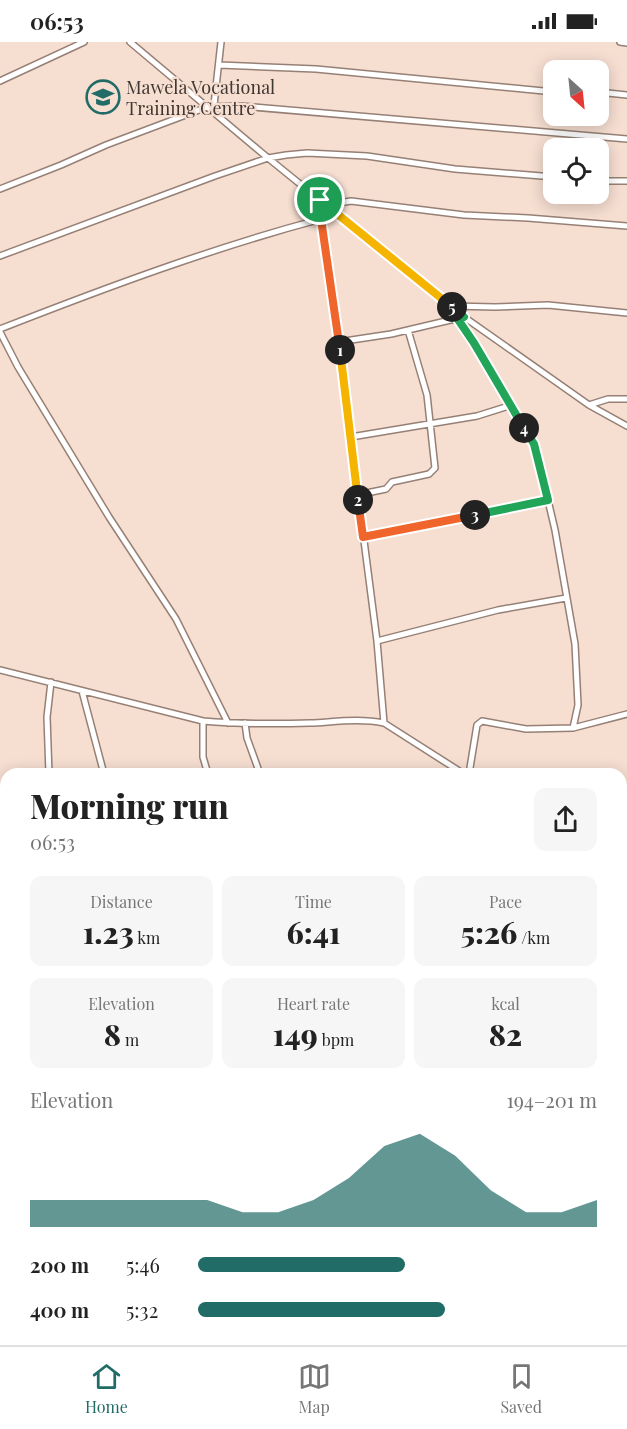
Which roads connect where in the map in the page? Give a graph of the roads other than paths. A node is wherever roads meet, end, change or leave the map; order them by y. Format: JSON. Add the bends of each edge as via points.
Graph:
{"nodes":[{"id":1,"x":84,"y":42,"type":"edge"},
{"id":2,"x":130,"y":42,"type":"edge"},
{"id":3,"x":221,"y":42,"type":"edge"},
{"id":4,"x":620,"y":42,"type":"edge"},
{"id":5,"x":627,"y":43,"type":"edge"},
{"id":6,"x":219,"y":65,"type":"junction"},
{"id":7,"x":0,"y":81,"type":"edge"},
{"id":8,"x":543,"y":91,"type":"edge"},
{"id":9,"x":609,"y":93,"type":"edge"},
{"id":10,"x":627,"y":95,"type":"edge"},
{"id":11,"x":214,"y":105,"type":"junction"},
{"id":12,"x":207,"y":107,"type":"junction"},
{"id":13,"x":627,"y":139,"type":"edge"},
{"id":14,"x":268,"y":158,"type":"junction"},
{"id":15,"x":543,"y":176,"type":"edge"},
{"id":16,"x":609,"y":181,"type":"edge"},
{"id":17,"x":627,"y":181,"type":"edge"},
{"id":18,"x":0,"y":189,"type":"edge"},
{"id":19,"x":320,"y":200,"type":"junction"},
{"id":20,"x":326,"y":206,"type":"junction"},
{"id":21,"x":321,"y":219,"type":"junction"},
{"id":22,"x":627,"y":226,"type":"edge"},
{"id":23,"x":0,"y":256,"type":"edge"},
{"id":24,"x":451,"y":306,"type":"junction"},
{"id":25,"x":627,"y":313,"type":"edge"},
{"id":26,"x":464,"y":317,"type":"junction"},
{"id":27,"x":457,"y":318,"type":"junction"},
{"id":28,"x":408,"y":330,"type":"junction"},
{"id":29,"x":0,"y":331,"type":"edge"},
{"id":30,"x":338,"y":342,"type":"junction"},
{"id":31,"x":627,"y":399,"type":"edge"},
{"id":32,"x":512,"y":405,"type":"junction"},
{"id":33,"x":589,"y":405,"type":"junction"},
{"id":34,"x":430,"y":425,"type":"junction"},
{"id":35,"x":627,"y":426,"type":"edge"},
{"id":36,"x":351,"y":437,"type":"junction"},
{"id":37,"x":357,"y":495,"type":"junction"},
{"id":38,"x":548,"y":500,"type":"junction"},
{"id":39,"x":363,"y":537,"type":"junction"},
{"id":40,"x":566,"y":598,"type":"junction"},
{"id":41,"x":377,"y":641,"type":"junction"},
{"id":42,"x":0,"y":670,"type":"edge"},
{"id":43,"x":51,"y":682,"type":"junction"},
{"id":44,"x":82,"y":691,"type":"junction"},
{"id":45,"x":627,"y":714,"type":"edge"},
{"id":46,"x":203,"y":721,"type":"junction"},
{"id":47,"x":228,"y":723,"type":"junction"},
{"id":48,"x":245,"y":723,"type":"junction"},
{"id":49,"x":384,"y":723,"type":"junction"},
{"id":50,"x":573,"y":728,"type":"junction"},
{"id":51,"x":48,"y":768,"type":"edge"},
{"id":52,"x":102,"y":768,"type":"edge"},
{"id":53,"x":206,"y":768,"type":"edge"},
{"id":54,"x":258,"y":768,"type":"edge"},
{"id":55,"x":455,"y":768,"type":"edge"},
{"id":56,"x":470,"y":768,"type":"edge"}],
"edges":[{"from":1,"to":7,"type":"street"},
{"from":2,"to":12,"type":"street"},
{"from":3,"to":6,"type":"street"},
{"from":4,"to":5,"type":"street"},
{"from":6,"to":8,"type":"street","via":[[327,70]]},
{"from":6,"to":11,"type":"street"},
{"from":9,"to":10,"type":"street"},
{"from":11,"to":12,"type":"street"},
{"from":11,"to":13,"type":"street"},
{"from":12,"to":14,"type":"street"},
{"from":12,"to":18,"type":"street"},
{"from":14,"to":15,"type":"street","via":[[339,154]]},
{"from":14,"to":19,"type":"street"},
{"from":14,"to":23,"type":"street"},
{"from":16,"to":17,"type":"street"},
{"from":19,"to":20,"type":"street"},
{"from":19,"to":21,"type":"street"},
{"from":20,"to":22,"type":"street","via":[[351,201],[464,215]]},
{"from":20,"to":24,"type":"street"},
{"from":21,"to":29,"type":"street","via":[[234,244],[64,304]]},
{"from":21,"to":30,"type":"street"},
{"from":24,"to":25,"type":"street","via":[[548,305]]},
{"from":24,"to":26,"type":"street"},
{"from":26,"to":27,"type":"street"},
{"from":26,"to":33,"type":"street"},
{"from":27,"to":28,"type":"street"},
{"from":27,"to":32,"type":"street"},
{"from":28,"to":30,"type":"street"},
{"from":28,"to":34,"type":"street","via":[[427,395]]},
{"from":29,"to":47,"type":"street","via":[[109,517],[176,619]]},
{"from":30,"to":36,"type":"street"},
{"from":31,"to":33,"type":"street"},
{"from":32,"to":34,"type":"street"},
{"from":32,"to":38,"type":"street","via":[[534,444]]},
{"from":33,"to":35,"type":"street"},
{"from":34,"to":36,"type":"street"},
{"from":34,"to":37,"type":"street","via":[[433,472],[396,480],[386,489]]},
{"from":36,"to":37,"type":"street"},
{"from":37,"to":39,"type":"street"},
{"from":38,"to":39,"type":"street"},
{"from":38,"to":40,"type":"street"},
{"from":39,"to":41,"type":"street"},
{"from":40,"to":41,"type":"street","via":[[498,610]]},
{"from":40,"to":50,"type":"street","via":[[578,686]]},
{"from":41,"to":49,"type":"street"},
{"from":42,"to":43,"type":"street"},
{"from":43,"to":44,"type":"street"},
{"from":43,"to":51,"type":"street"},
{"from":44,"to":46,"type":"street"},
{"from":44,"to":52,"type":"street"},
{"from":45,"to":50,"type":"street"},
{"from":46,"to":47,"type":"street"},
{"from":46,"to":53,"type":"street"},
{"from":47,"to":48,"type":"street"},
{"from":48,"to":49,"type":"street"},
{"from":48,"to":54,"type":"street"},
{"from":49,"to":55,"type":"street"},
{"from":50,"to":56,"type":"street","via":[[526,729],[482,721],[477,725]]}]}
